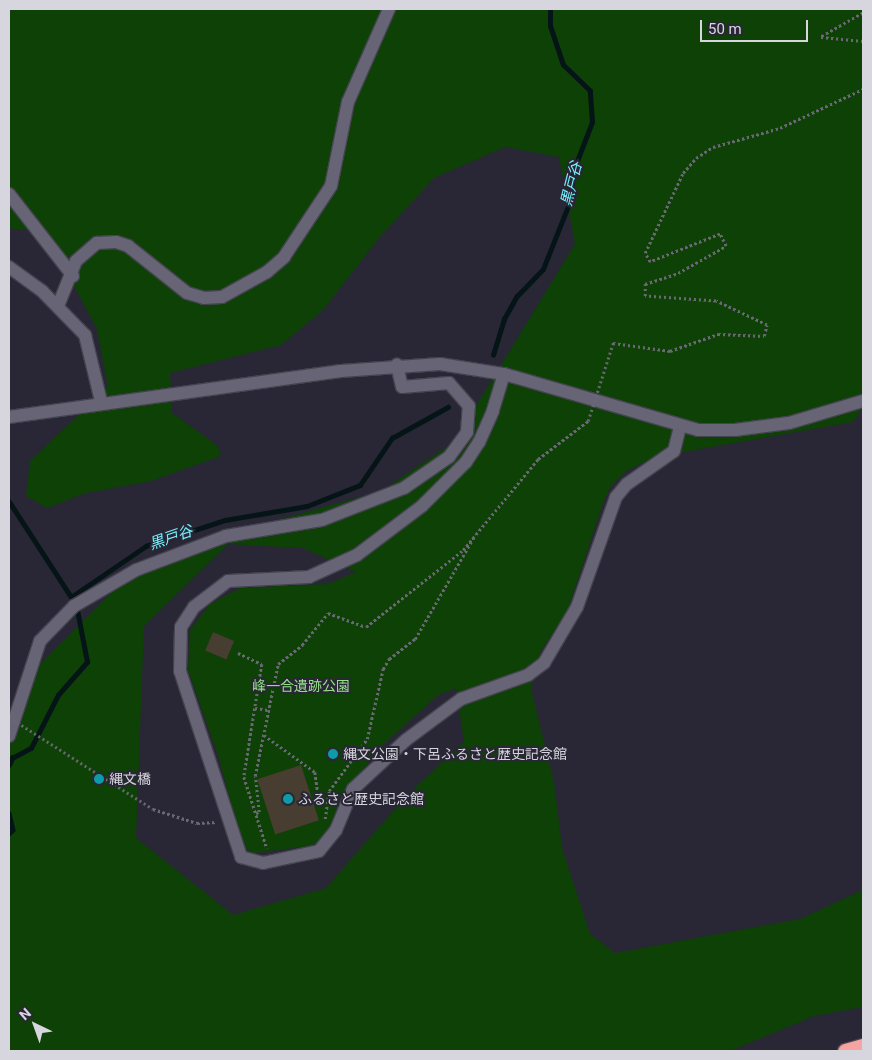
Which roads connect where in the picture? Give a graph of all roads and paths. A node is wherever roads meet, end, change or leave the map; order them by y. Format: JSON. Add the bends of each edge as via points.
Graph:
{"nodes":[{"id":1,"x":390,"y":9,"type":"edge"},
{"id":2,"x":863,"y":13,"type":"edge"},
{"id":3,"x":863,"y":41,"type":"edge"},
{"id":4,"x":863,"y":89,"type":"edge"},
{"id":5,"x":9,"y":194,"type":"edge"},
{"id":6,"x":9,"y":267,"type":"edge"},
{"id":7,"x":72,"y":276,"type":"junction"},
{"id":8,"x":58,"y":306,"type":"junction"},
{"id":9,"x":398,"y":365,"type":"junction"},
{"id":10,"x":504,"y":374,"type":"junction"},
{"id":11,"x":100,"y":401,"type":"junction"},
{"id":12,"x":863,"y":401,"type":"edge"},
{"id":13,"x":9,"y":417,"type":"edge"},
{"id":14,"x":680,"y":427,"type":"junction"},
{"id":15,"x":475,"y":535,"type":"junction"},
{"id":16,"x":238,"y":654,"type":"dead end"},
{"id":17,"x":255,"y":708,"type":"junction"},
{"id":18,"x":269,"y":710,"type":"junction"},
{"id":19,"x":9,"y":716,"type":"edge"},
{"id":20,"x":264,"y":735,"type":"junction"},
{"id":21,"x":9,"y":736,"type":"edge"},
{"id":22,"x":318,"y":794,"type":"dead end"},
{"id":23,"x":256,"y":813,"type":"junction"},
{"id":24,"x":227,"y":821,"type":"junction"},
{"id":25,"x":324,"y":823,"type":"dead end"},
{"id":26,"x":276,"y":849,"type":"dead end"},
{"id":27,"x":269,"y":856,"type":"junction"},
{"id":28,"x":863,"y":1046,"type":"edge"},
{"id":29,"x":845,"y":1051,"type":"edge"}],
"edges":[{"from":1,"to":7,"type":"street","via":[[348,102],[331,186],[284,257],[267,272],[222,297],[204,298],[186,293],[128,246],[116,242],[97,243],[84,250]]},
{"from":2,"to":3,"type":"path","via":[[821,37]]},
{"from":4,"to":15,"type":"path","bridge":true,"via":[[780,128],[712,147],[696,158],[683,173],[645,253],[650,262],[720,234],[726,246],[678,273],[645,284],[646,296],[716,301],[767,325],[764,336],[718,334],[670,351],[613,343],[588,421],[538,459]]},
{"from":5,"to":7,"type":"street"},
{"from":6,"to":8,"type":"street"},
{"from":7,"to":8,"type":"street"},
{"from":8,"to":11,"type":"street","via":[[84,335]]},
{"from":9,"to":10,"type":"street","via":[[440,364]]},
{"from":9,"to":11,"type":"street"},
{"from":9,"to":21,"type":"street","via":[[402,387],[449,383],[470,406],[467,432],[449,458],[420,480],[322,520],[226,536],[136,570],[74,606],[40,641]]},
{"from":10,"to":14,"type":"street"},
{"from":10,"to":24,"type":"street","via":[[479,442],[466,462],[422,506],[357,555],[309,577],[228,581],[194,607],[181,627],[180,671]]},
{"from":11,"to":13,"type":"street"},
{"from":12,"to":14,"type":"street","via":[[758,428],[718,431]]},
{"from":14,"to":27,"type":"street","via":[[674,451],[627,484],[616,497],[577,607],[544,664],[528,675],[460,699],[444,710],[353,789],[329,842],[305,856]]},
{"from":15,"to":18,"type":"path","via":[[463,550],[366,627],[328,612],[302,645],[278,664]]},
{"from":15,"to":25,"type":"path","via":[[414,640],[389,659],[383,669],[367,739],[329,791]]},
{"from":16,"to":17,"type":"path","via":[[262,664]]},
{"from":17,"to":18,"type":"path"},
{"from":17,"to":23,"type":"path","via":[[244,777]]},
{"from":18,"to":20,"type":"path"},
{"from":19,"to":24,"type":"path","bridge":true,"via":[[153,809],[197,823]]},
{"from":20,"to":22,"type":"path","via":[[315,772]]},
{"from":20,"to":23,"type":"path","via":[[255,776],[259,812]]},
{"from":23,"to":27,"type":"path"},
{"from":24,"to":27,"type":"street","via":[[241,856],[252,862]]},
{"from":26,"to":27,"type":"path"},
{"from":28,"to":29,"type":"highway"}]}
